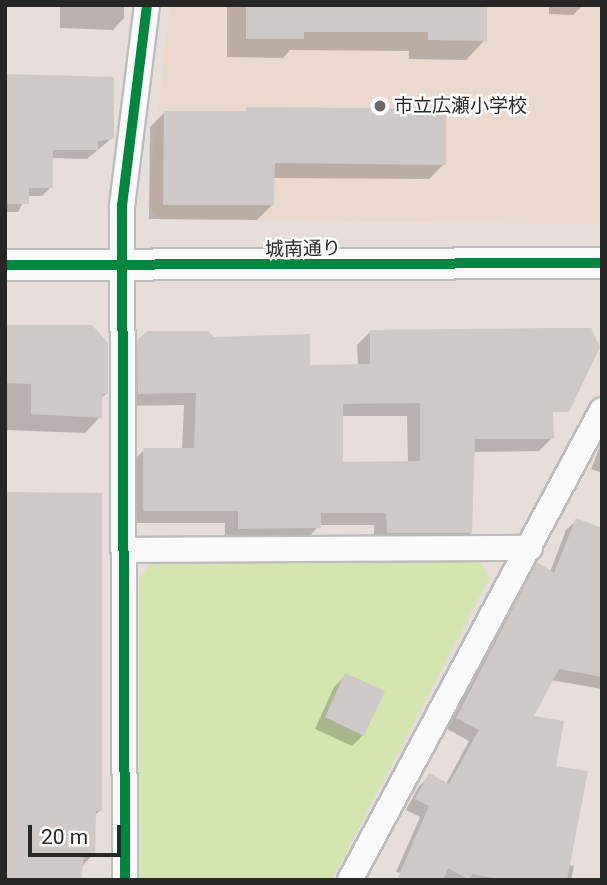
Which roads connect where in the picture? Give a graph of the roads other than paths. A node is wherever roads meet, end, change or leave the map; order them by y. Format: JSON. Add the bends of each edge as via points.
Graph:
{"nodes":[{"id":1,"x":147,"y":5,"type":"edge"},
{"id":2,"x":602,"y":263,"type":"edge"},
{"id":3,"x":5,"y":265,"type":"edge"},
{"id":4,"x":121,"y":267,"type":"junction"},
{"id":5,"x":602,"y":410,"type":"edge"},
{"id":6,"x":530,"y":548,"type":"junction"},
{"id":7,"x":124,"y":550,"type":"junction"},
{"id":8,"x":125,"y":880,"type":"edge"},
{"id":9,"x":350,"y":880,"type":"edge"}],
"edges":[{"from":1,"to":4,"type":"street","via":[[122,206]]},
{"from":2,"to":4,"type":"street","name":"城南通り"},
{"from":3,"to":4,"type":"street","name":"城南通り"},
{"from":4,"to":7,"type":"street"},
{"from":5,"to":6,"type":"street"},
{"from":6,"to":7,"type":"street"},
{"from":6,"to":9,"type":"street"},
{"from":7,"to":8,"type":"street"}]}
